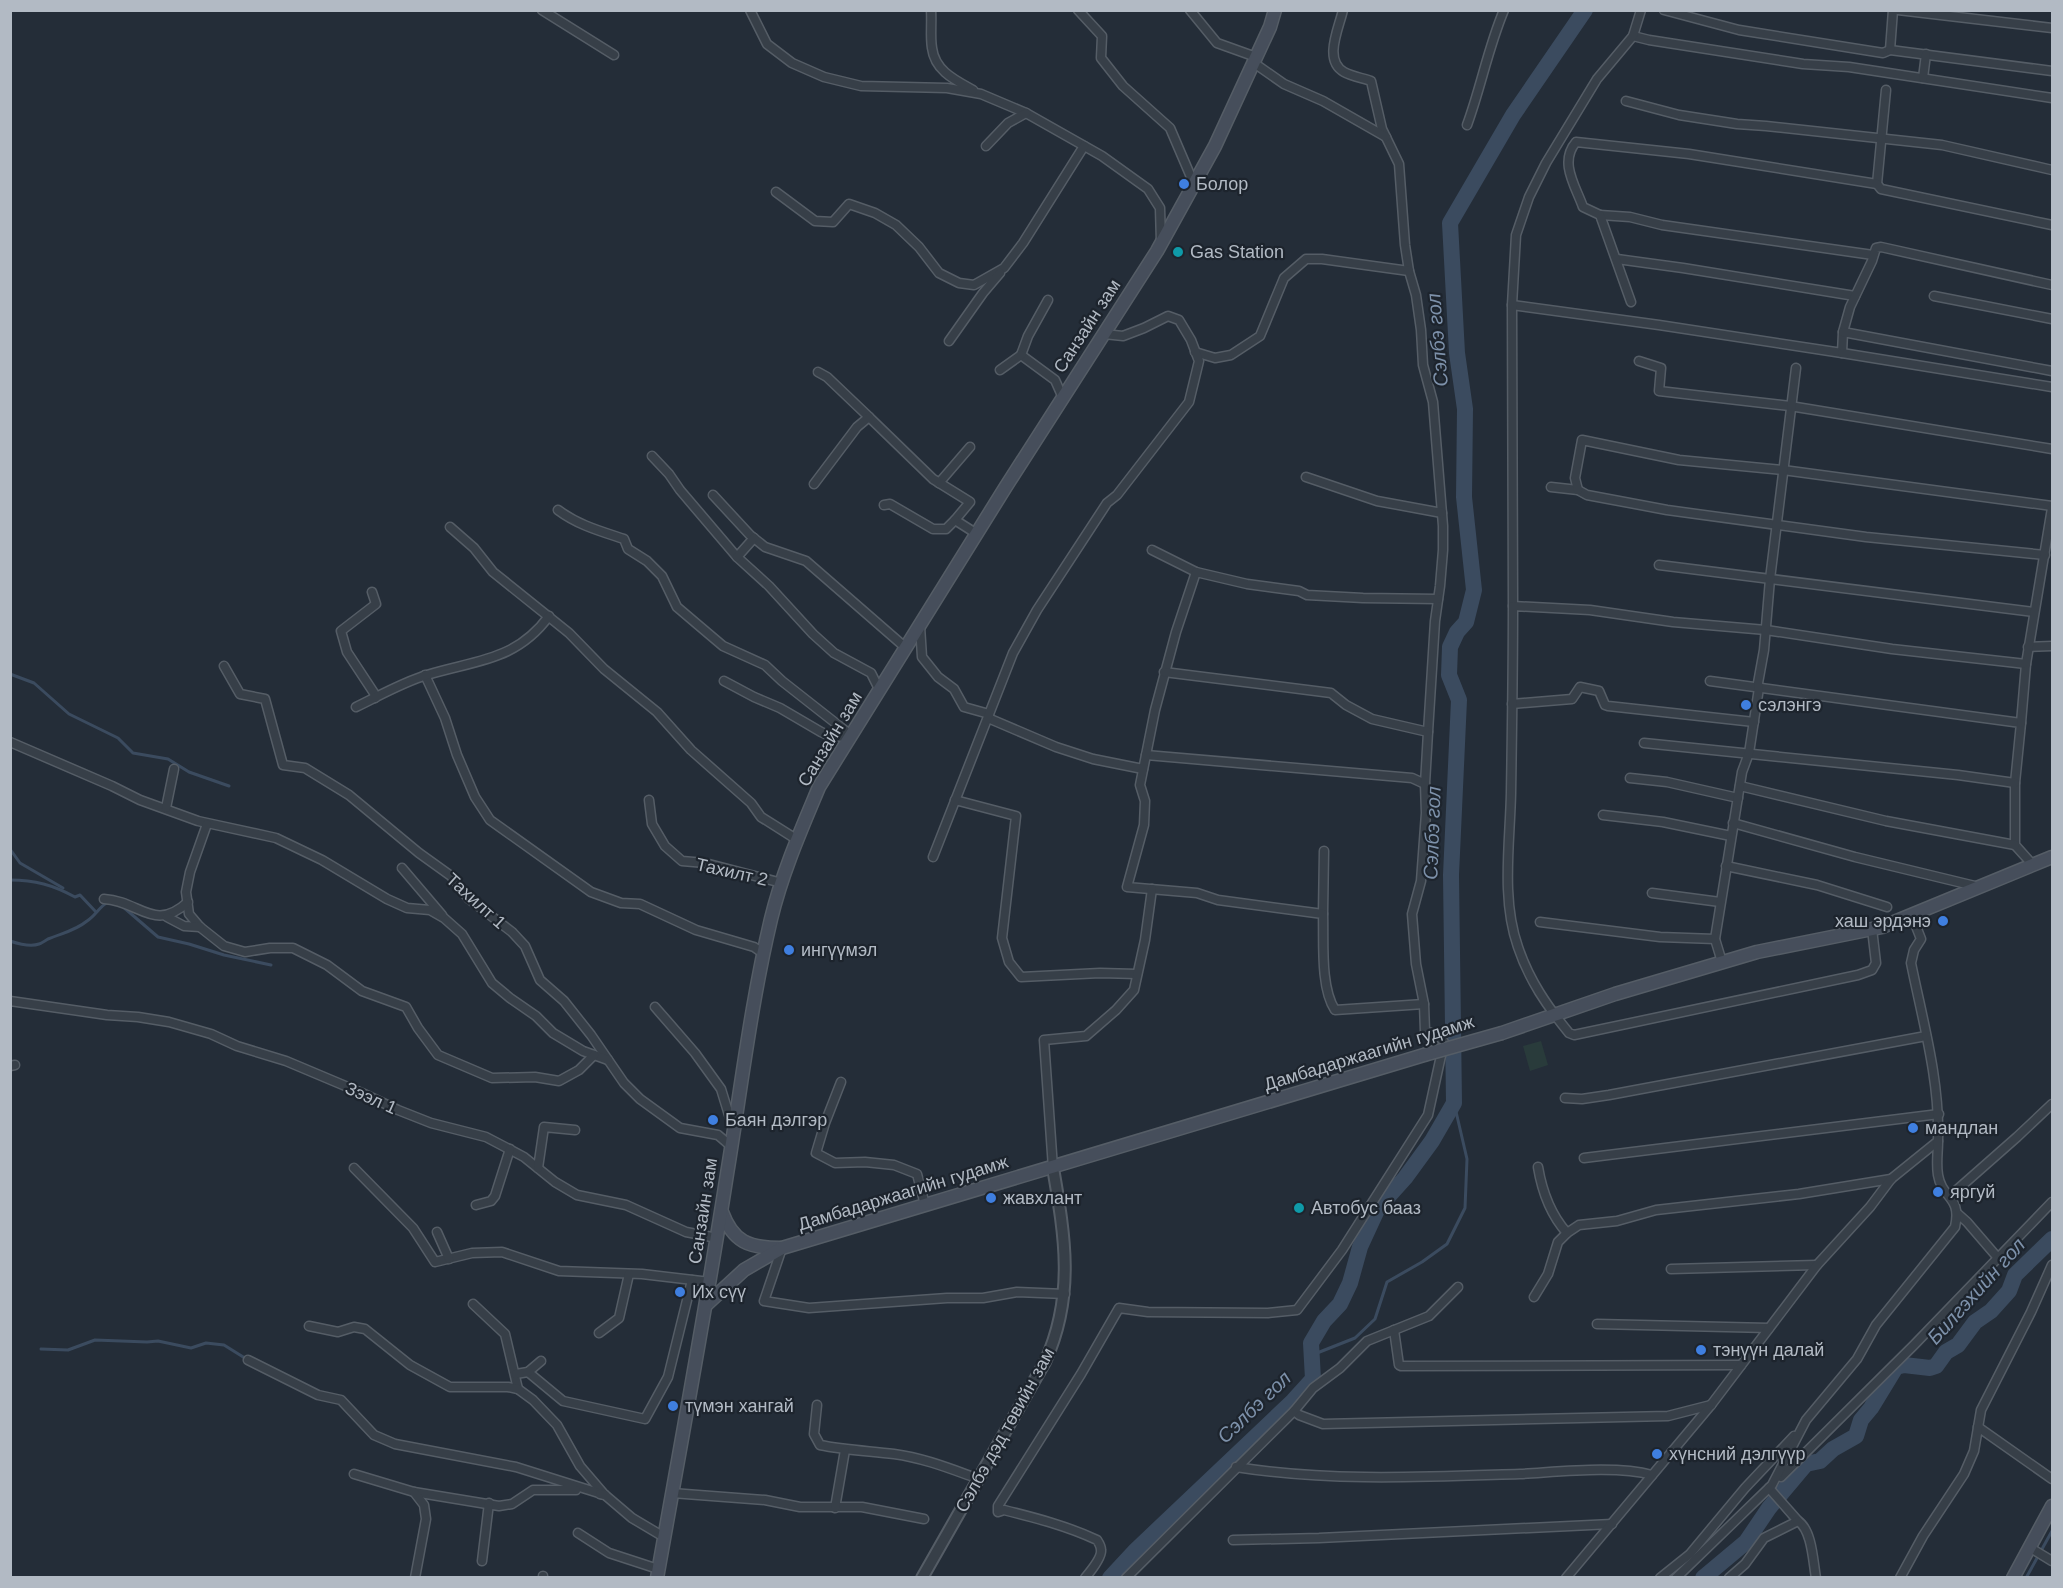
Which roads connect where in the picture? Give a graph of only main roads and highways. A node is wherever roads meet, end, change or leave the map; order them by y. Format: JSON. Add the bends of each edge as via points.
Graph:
{"nodes":[{"id":1,"x":1275,"y":10,"type":"edge"},
{"id":2,"x":2052,"y":857,"type":"edge"},
{"id":3,"x":721,"y":1210,"type":"junction"},
{"id":4,"x":782,"y":1248,"type":"junction"},
{"id":5,"x":706,"y":1305,"type":"junction"},
{"id":6,"x":2052,"y":1506,"type":"edge"},
{"id":7,"x":658,"y":1574,"type":"edge"},
{"id":8,"x":2013,"y":1578,"type":"edge"}],
"edges":[{"from":1,"to":3,"type":"main road","name":"Санзайн зам","via":[[1215,146],[1161,243],[819,787],[796,839],[771,918]]},
{"from":2,"to":4,"type":"main road","name":"Дамбадаржаагийн гудамж","bridge":true,"via":[[1872,929],[1722,962],[1502,1033]]},
{"from":3,"to":4,"type":"main road","via":[[726,1225],[743,1242]]},
{"from":3,"to":5,"type":"main road","name":"Санзайн зам"},
{"from":4,"to":5,"type":"main road","name":"Дамбадаржаагийн гудамж","via":[[744,1270]]},
{"from":5,"to":7,"type":"main road","name":"Санзайн зам"},
{"from":6,"to":8,"type":"main road","via":[[2037,1552]]}]}
